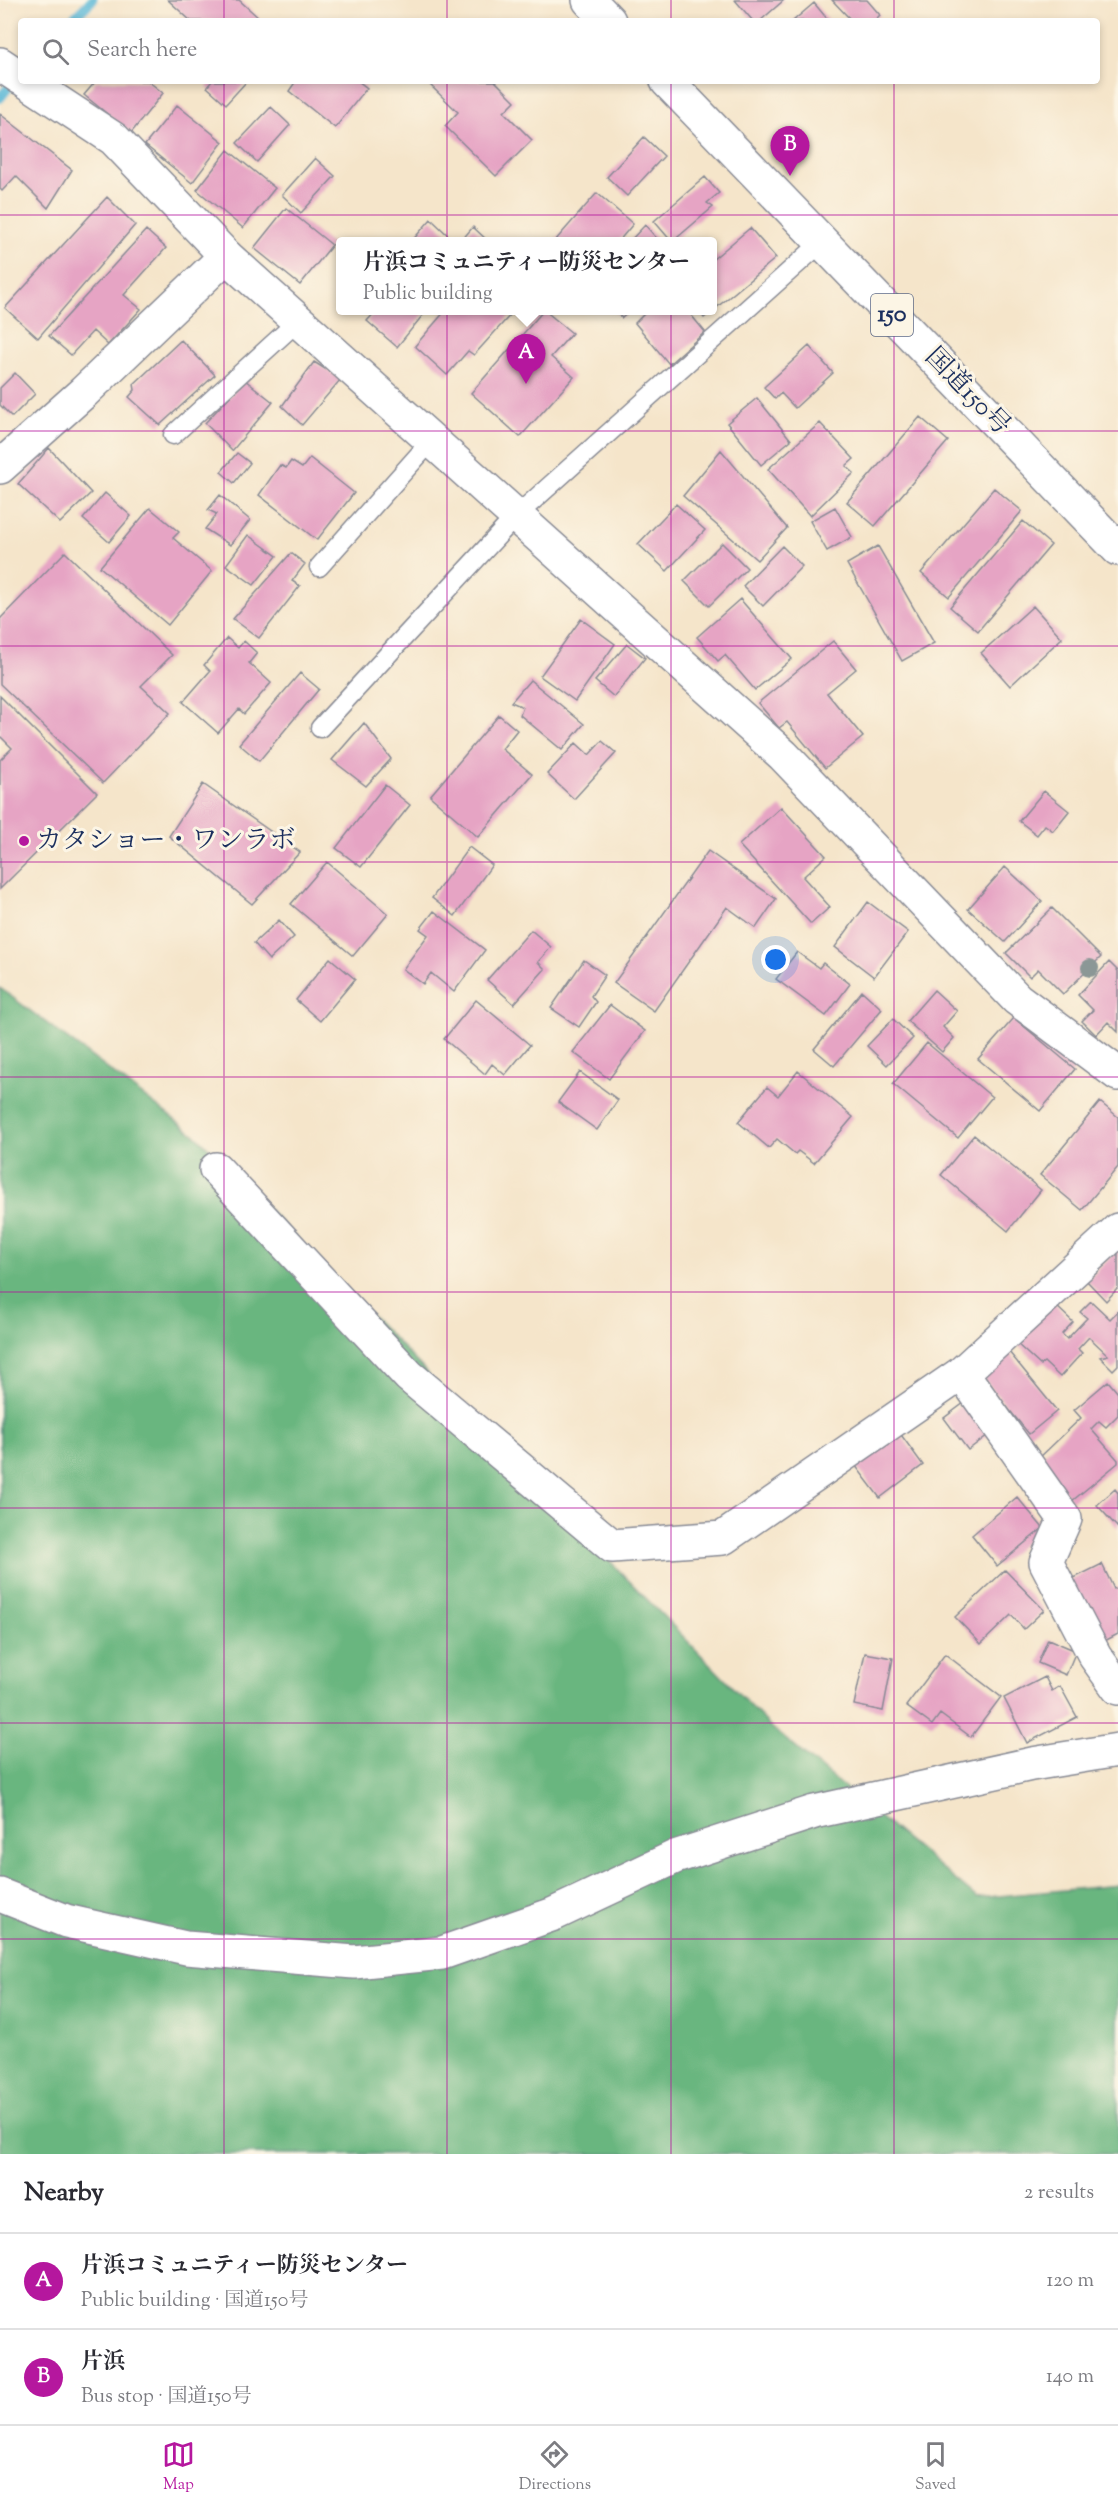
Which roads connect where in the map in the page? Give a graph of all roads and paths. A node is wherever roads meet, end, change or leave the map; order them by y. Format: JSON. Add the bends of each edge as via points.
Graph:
{"nodes":[{"id":1,"x":589,"y":0,"type":"edge"},
{"id":2,"x":606,"y":18,"type":"edge"},
{"id":3,"x":0,"y":64,"type":"edge"},
{"id":4,"x":18,"y":76,"type":"edge"},
{"id":5,"x":31,"y":84,"type":"edge"},
{"id":6,"x":670,"y":84,"type":"edge"},
{"id":7,"x":822,"y":242,"type":"junction"},
{"id":8,"x":226,"y":256,"type":"junction"},
{"id":9,"x":298,"y":321,"type":"junction"},
{"id":10,"x":173,"y":435,"type":"dead end"},
{"id":11,"x":432,"y":440,"type":"junction"},
{"id":12,"x":0,"y":467,"type":"edge"},
{"id":13,"x":516,"y":516,"type":"junction"},
{"id":14,"x":1118,"y":549,"type":"edge"},
{"id":15,"x":319,"y":567,"type":"dead end"},
{"id":16,"x":320,"y":728,"type":"dead end"},
{"id":17,"x":1118,"y":1074,"type":"edge"},
{"id":18,"x":216,"y":1169,"type":"dead end"},
{"id":19,"x":1118,"y":1230,"type":"edge"},
{"id":20,"x":962,"y":1372,"type":"junction"},
{"id":21,"x":1118,"y":1688,"type":"edge"},
{"id":22,"x":1118,"y":1750,"type":"edge"},
{"id":23,"x":0,"y":1895,"type":"edge"}],
"edges":[{"from":1,"to":2,"type":"main road"},
{"from":3,"to":4,"type":"main road"},
{"from":5,"to":8,"type":"main road","via":[[114,138]]},
{"from":6,"to":7,"type":"main road","name":"国道150号","number":"150"},
{"from":7,"to":13,"type":"lane"},
{"from":7,"to":14,"type":"main road","name":"国道150号","number":"150"},
{"from":8,"to":9,"type":"main road"},
{"from":8,"to":12,"type":"main road"},
{"from":9,"to":10,"type":"lane"},
{"from":9,"to":11,"type":"main road"},
{"from":11,"to":13,"type":"main road"},
{"from":11,"to":15,"type":"lane"},
{"from":13,"to":16,"type":"lane"},
{"from":13,"to":17,"type":"main road","via":[[783,755],[1017,999]]},
{"from":18,"to":20,"type":"main road","via":[[409,1376],[612,1546],[723,1538]]},
{"from":19,"to":20,"type":"main road"},
{"from":20,"to":21,"type":"main road","via":[[1065,1519],[1046,1562],[1095,1656]]},
{"from":22,"to":23,"type":"main road","via":[[1032,1764],[814,1812],[675,1857],[554,1914],[442,1953],[354,1962],[186,1948],[66,1921]]}]}
